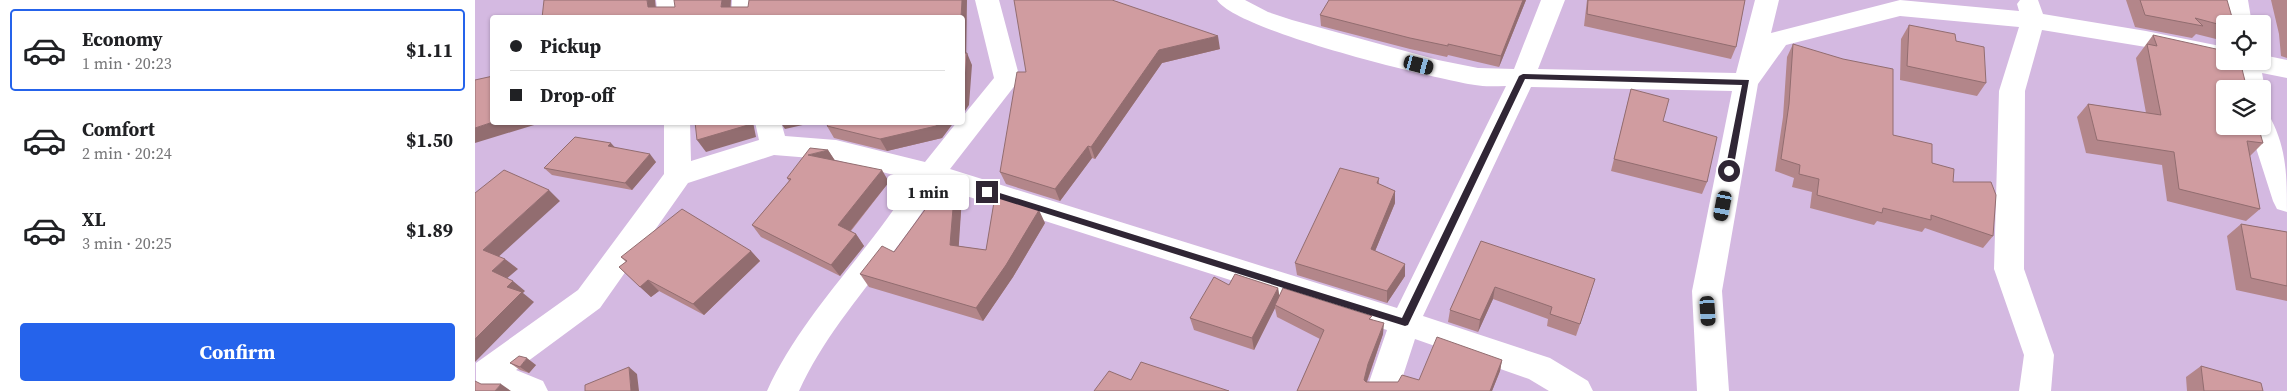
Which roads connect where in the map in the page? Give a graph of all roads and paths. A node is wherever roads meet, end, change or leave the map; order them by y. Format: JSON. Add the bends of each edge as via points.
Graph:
{"nodes":[{"id":1,"x":668,"y":0,"type":"edge"},
{"id":2,"x":744,"y":0,"type":"edge"},
{"id":3,"x":987,"y":0,"type":"edge"},
{"id":4,"x":1229,"y":0,"type":"edge"},
{"id":5,"x":1553,"y":0,"type":"edge"},
{"id":6,"x":1767,"y":0,"type":"edge"},
{"id":7,"x":2236,"y":0,"type":"edge"},
{"id":8,"x":2031,"y":10,"type":"edge"},
{"id":9,"x":670,"y":15,"type":"edge"},
{"id":10,"x":743,"y":15,"type":"edge"},
{"id":11,"x":2239,"y":15,"type":"edge"},
{"id":12,"x":2216,"y":54,"type":"edge"},
{"id":13,"x":2287,"y":69,"type":"edge"},
{"id":14,"x":1523,"y":76,"type":"junction"},
{"id":15,"x":2250,"y":80,"type":"edge"},
{"id":16,"x":1746,"y":82,"type":"junction"},
{"id":17,"x":677,"y":125,"type":"edge"},
{"id":18,"x":771,"y":134,"type":"edge"},
{"id":19,"x":2265,"y":135,"type":"edge"},
{"id":20,"x":931,"y":174,"type":"junction"},
{"id":21,"x":678,"y":176,"type":"junction"},
{"id":22,"x":2287,"y":201,"type":"edge"},
{"id":23,"x":1405,"y":323,"type":"junction"},
{"id":24,"x":481,"y":376,"type":"edge"},
{"id":25,"x":532,"y":391,"type":"edge"},
{"id":26,"x":783,"y":391,"type":"edge"},
{"id":27,"x":1382,"y":391,"type":"edge"},
{"id":28,"x":1577,"y":391,"type":"edge"},
{"id":29,"x":1713,"y":391,"type":"edge"},
{"id":30,"x":2035,"y":391,"type":"edge"}],
"edges":[{"from":1,"to":9,"type":"street"},
{"from":2,"to":10,"type":"street"},
{"from":3,"to":20,"type":"street","via":[[1007,79]]},
{"from":4,"to":14,"type":"street","via":[[1284,26],[1435,69],[1478,77]]},
{"from":5,"to":14,"type":"street"},
{"from":6,"to":16,"type":"street"},
{"from":7,"to":11,"type":"street"},
{"from":8,"to":12,"type":"street"},
{"from":8,"to":16,"type":"street","via":[[1900,8],[1778,39]]},
{"from":8,"to":30,"type":"street","via":[[2012,91],[2009,269],[2039,355]]},
{"from":13,"to":15,"type":"street","via":[[2247,61]]},
{"from":14,"to":16,"type":"street"},
{"from":14,"to":23,"type":"street"},
{"from":16,"to":29,"type":"street","via":[[1707,291]]},
{"from":17,"to":21,"type":"street"},
{"from":18,"to":20,"type":"street"},
{"from":18,"to":21,"type":"street"},
{"from":19,"to":22,"type":"street"},
{"from":20,"to":23,"type":"street"},
{"from":20,"to":26,"type":"street","via":[[909,211],[824,322]]},
{"from":21,"to":24,"type":"street","via":[[589,299]]},
{"from":23,"to":27,"type":"street"},
{"from":23,"to":28,"type":"street","via":[[1539,368]]},
{"from":24,"to":25,"type":"street"}]}
